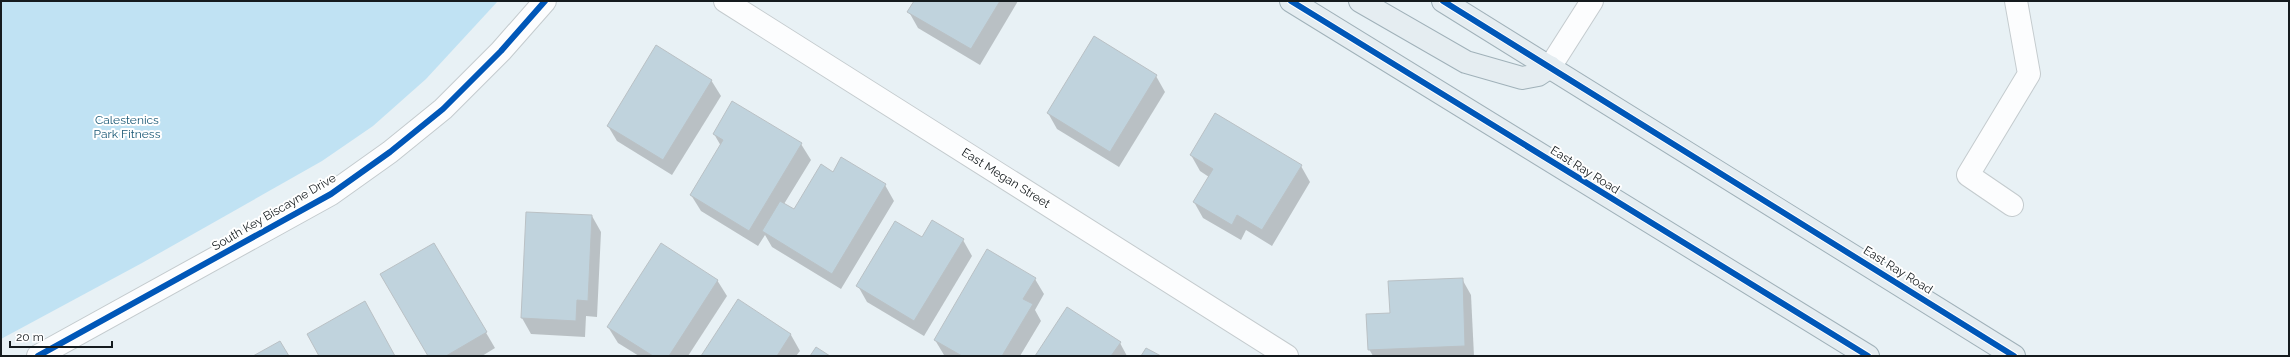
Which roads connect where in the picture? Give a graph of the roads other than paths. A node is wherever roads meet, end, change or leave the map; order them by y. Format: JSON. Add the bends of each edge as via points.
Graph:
{"nodes":[{"id":1,"x":545,"y":1,"type":"edge"},
{"id":2,"x":725,"y":1,"type":"edge"},
{"id":3,"x":1291,"y":1,"type":"edge"},
{"id":4,"x":1360,"y":1,"type":"edge"},
{"id":5,"x":1443,"y":1,"type":"edge"},
{"id":6,"x":1592,"y":1,"type":"edge"},
{"id":7,"x":2016,"y":1,"type":"edge"},
{"id":8,"x":1550,"y":67,"type":"junction"},
{"id":9,"x":2012,"y":205,"type":"dead end"},
{"id":10,"x":38,"y":356,"type":"edge"},
{"id":11,"x":1287,"y":356,"type":"edge"},
{"id":12,"x":1868,"y":356,"type":"edge"},
{"id":13,"x":2014,"y":356,"type":"edge"}],
"edges":[{"from":1,"to":10,"type":"street","name":"South Key Biscayne Drive","via":[[501,51],[443,109],[390,152],[331,194]]},
{"from":2,"to":11,"type":"street","name":"East Megan Street"},
{"from":3,"to":12,"type":"main road","name":"East Ray Road"},
{"from":4,"to":8,"type":"main road","via":[[1466,62],[1522,78],[1538,75]]},
{"from":5,"to":8,"type":"main road","name":"East Ray Road"},
{"from":6,"to":8,"type":"street"},
{"from":7,"to":9,"type":"street","via":[[2029,74],[1968,175]]},
{"from":8,"to":13,"type":"main road","name":"East Ray Road"}]}
